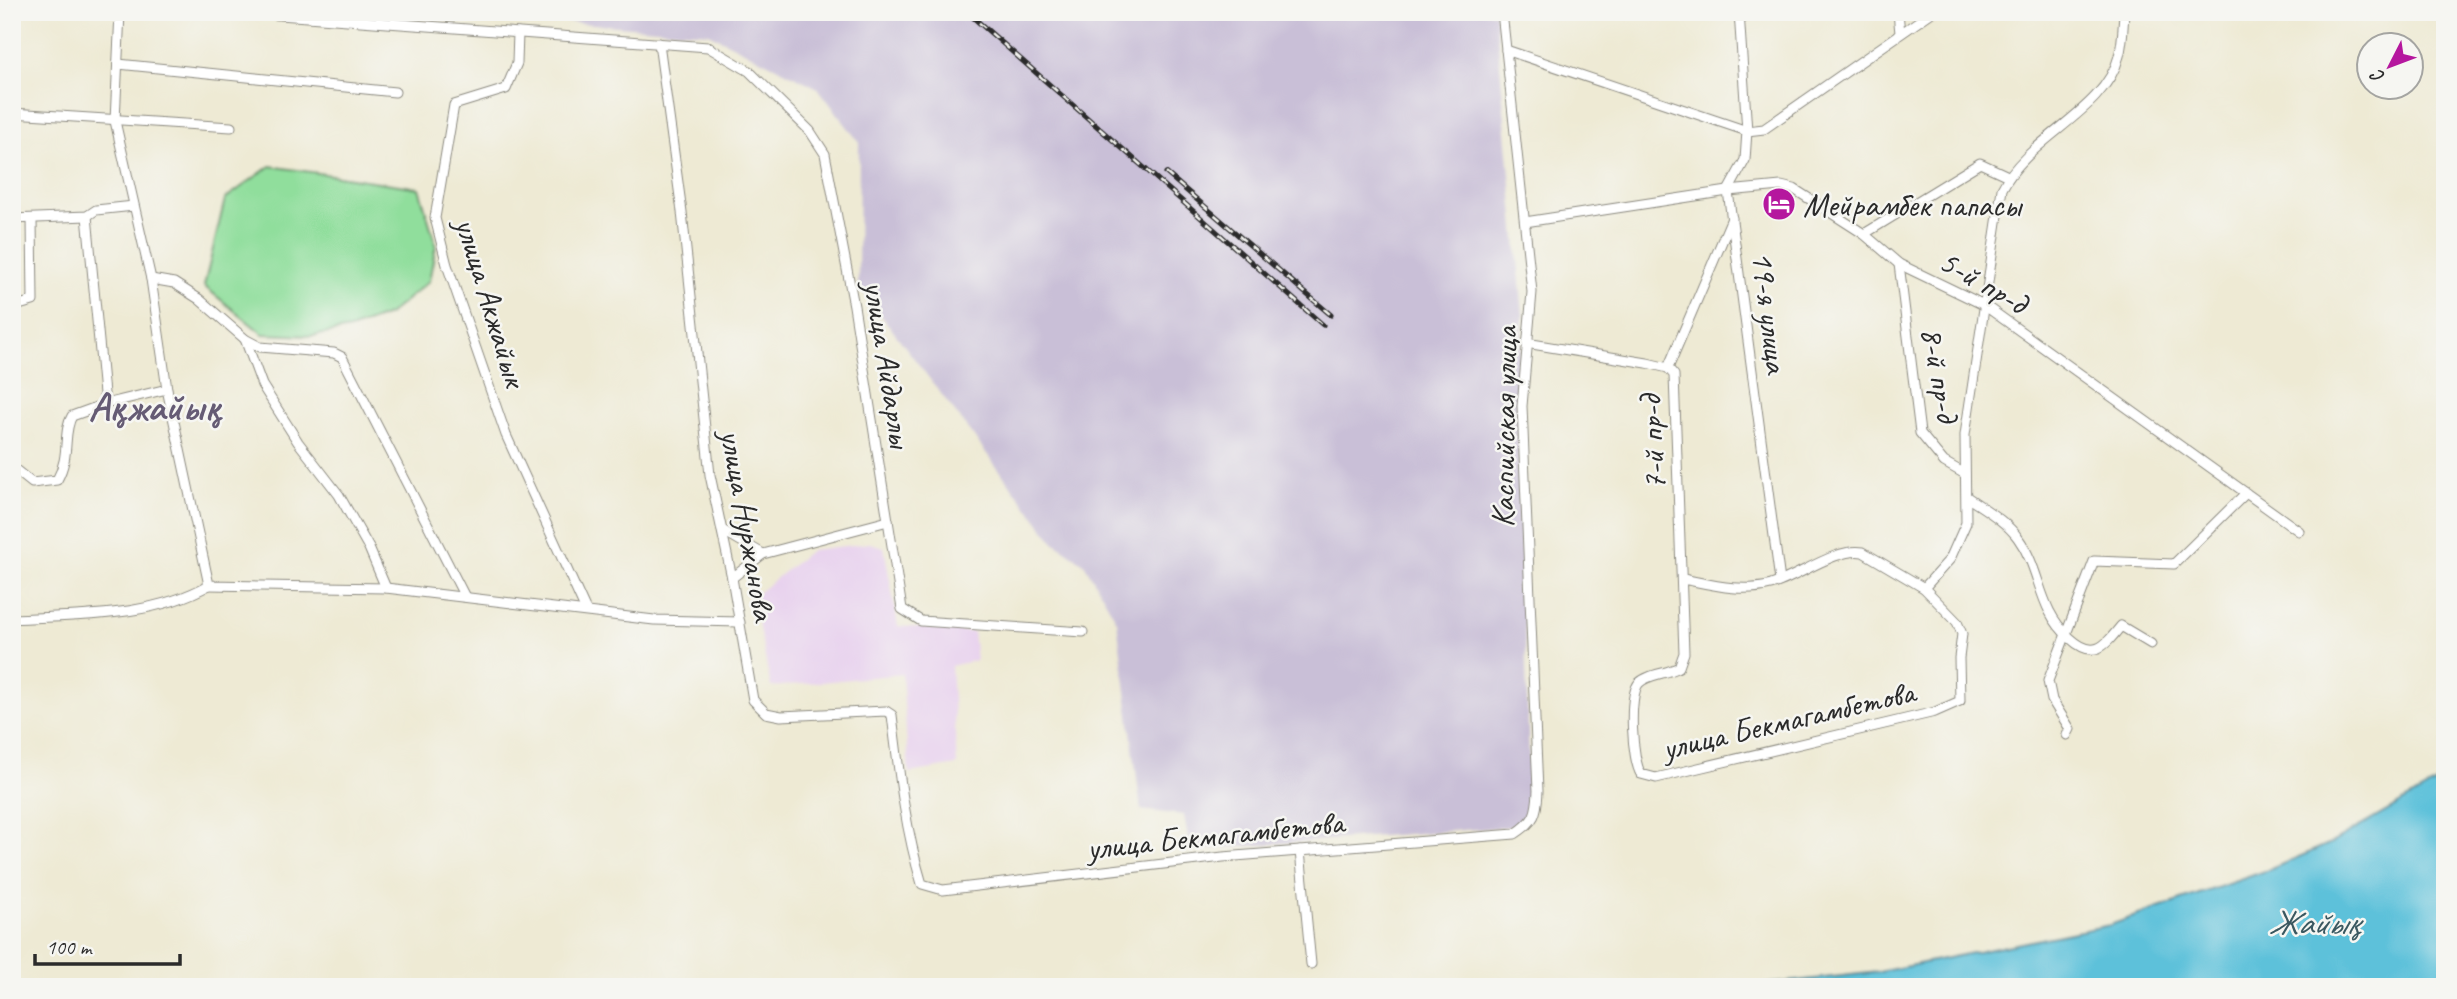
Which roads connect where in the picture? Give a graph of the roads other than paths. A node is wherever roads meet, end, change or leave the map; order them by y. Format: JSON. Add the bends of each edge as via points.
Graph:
{"nodes":[{"id":1,"x":120,"y":12,"type":"edge"},
{"id":2,"x":238,"y":12,"type":"edge"},
{"id":3,"x":1502,"y":12,"type":"edge"},
{"id":4,"x":1739,"y":12,"type":"edge"},
{"id":5,"x":1898,"y":12,"type":"edge"},
{"id":6,"x":1932,"y":12,"type":"edge"},
{"id":7,"x":2124,"y":12,"type":"edge"},
{"id":8,"x":518,"y":33,"type":"junction"},
{"id":9,"x":1900,"y":33,"type":"junction"},
{"id":10,"x":659,"y":43,"type":"junction"},
{"id":11,"x":1506,"y":50,"type":"junction"},
{"id":12,"x":118,"y":64,"type":"junction"},
{"id":13,"x":395,"y":92,"type":"dead end"},
{"id":14,"x":12,"y":113,"type":"edge"},
{"id":15,"x":115,"y":121,"type":"junction"},
{"id":16,"x":232,"y":127,"type":"dead end"},
{"id":17,"x":1748,"y":131,"type":"junction"},
{"id":18,"x":2008,"y":176,"type":"junction"},
{"id":19,"x":1728,"y":191,"type":"junction"},
{"id":20,"x":134,"y":206,"type":"junction"},
{"id":21,"x":87,"y":216,"type":"junction"},
{"id":22,"x":1733,"y":217,"type":"junction"},
{"id":23,"x":12,"y":219,"type":"edge"},
{"id":24,"x":32,"y":219,"type":"junction"},
{"id":25,"x":1525,"y":222,"type":"junction"},
{"id":26,"x":1864,"y":234,"type":"junction"},
{"id":27,"x":1899,"y":264,"type":"junction"},
{"id":28,"x":151,"y":279,"type":"junction"},
{"id":29,"x":1984,"y":305,"type":"junction"},
{"id":30,"x":12,"y":307,"type":"edge"},
{"id":31,"x":245,"y":339,"type":"junction"},
{"id":32,"x":1526,"y":343,"type":"junction"},
{"id":33,"x":1668,"y":368,"type":"junction"},
{"id":34,"x":167,"y":388,"type":"junction"},
{"id":35,"x":105,"y":404,"type":"junction"},
{"id":36,"x":12,"y":467,"type":"edge"},
{"id":37,"x":1965,"y":474,"type":"junction"},
{"id":38,"x":2246,"y":493,"type":"junction"},
{"id":39,"x":1967,"y":497,"type":"junction"},
{"id":40,"x":888,"y":522,"type":"junction"},
{"id":41,"x":722,"y":530,"type":"junction"},
{"id":42,"x":2300,"y":531,"type":"dead end"},
{"id":43,"x":763,"y":554,"type":"junction"},
{"id":44,"x":733,"y":578,"type":"junction"},
{"id":45,"x":1683,"y":579,"type":"junction"},
{"id":46,"x":1780,"y":581,"type":"junction"},
{"id":47,"x":209,"y":585,"type":"junction"},
{"id":48,"x":1924,"y":587,"type":"junction"},
{"id":49,"x":386,"y":588,"type":"junction"},
{"id":50,"x":464,"y":595,"type":"junction"},
{"id":51,"x":586,"y":611,"type":"junction"},
{"id":52,"x":12,"y":619,"type":"edge"},
{"id":53,"x":740,"y":622,"type":"junction"},
{"id":54,"x":1083,"y":632,"type":"dead end"},
{"id":55,"x":2067,"y":635,"type":"junction"},
{"id":56,"x":2151,"y":644,"type":"dead end"},
{"id":57,"x":2067,"y":735,"type":"dead end"},
{"id":58,"x":1516,"y":834,"type":"joint"},
{"id":59,"x":1300,"y":851,"type":"junction"},
{"id":60,"x":922,"y":884,"type":"joint"},
{"id":61,"x":1311,"y":964,"type":"dead end"}],
"edges":[{"from":1,"to":12,"type":"street"},
{"from":2,"to":8,"type":"street","name":"улица Айдарлы"},
{"from":3,"to":11,"type":"street","name":"Каспийская улица"},
{"from":4,"to":17,"type":"street"},
{"from":5,"to":9,"type":"street"},
{"from":6,"to":9,"type":"street"},
{"from":7,"to":18,"type":"street","via":[[2119,57],[2107,82]]},
{"from":8,"to":10,"type":"street","name":"улица Айдарлы"},
{"from":8,"to":51,"type":"street","name":"улица Акжайык","via":[[517,63],[506,89],[454,105],[435,218],[506,435]]},
{"from":9,"to":17,"type":"street","via":[[1764,129]]},
{"from":10,"to":40,"type":"street","name":"улица Айдарлы","via":[[708,47],[749,71],[810,131],[825,154]]},
{"from":10,"to":41,"type":"street","name":"улица Нуржанова","via":[[710,475]]},
{"from":11,"to":17,"type":"street"},
{"from":11,"to":25,"type":"street","name":"Каспийская улица"},
{"from":12,"to":13,"type":"street"},
{"from":12,"to":15,"type":"street"},
{"from":14,"to":15,"type":"street"},
{"from":15,"to":16,"type":"street"},
{"from":15,"to":20,"type":"street"},
{"from":17,"to":19,"type":"street","via":[[1745,160]]},
{"from":18,"to":26,"type":"street","via":[[1980,163]]},
{"from":18,"to":29,"type":"street","via":[[1996,214]]},
{"from":19,"to":22,"type":"street","name":"19-я улица"},
{"from":19,"to":25,"type":"street","name":"5-й пр-д"},
{"from":19,"to":26,"type":"street","name":"5-й пр-д","via":[[1794,189]]},
{"from":20,"to":21,"type":"street","via":[[96,210]]},
{"from":20,"to":28,"type":"street"},
{"from":21,"to":24,"type":"street"},
{"from":21,"to":35,"type":"street"},
{"from":22,"to":33,"type":"street"},
{"from":22,"to":46,"type":"street","name":"19-я улица"},
{"from":23,"to":24,"type":"street"},
{"from":24,"to":30,"type":"street","via":[[33,301]]},
{"from":25,"to":32,"type":"street","name":"Каспийская улица","via":[[1532,292]]},
{"from":26,"to":27,"type":"street","name":"5-й пр-д"},
{"from":27,"to":29,"type":"street","name":"5-й пр-д"},
{"from":27,"to":37,"type":"street","name":"8-й пр-д","via":[[1920,433],[1944,462]]},
{"from":28,"to":31,"type":"street","via":[[174,283]]},
{"from":28,"to":34,"type":"street"},
{"from":29,"to":37,"type":"street","via":[[1965,435]]},
{"from":29,"to":38,"type":"street","name":"5-й пр-д"},
{"from":31,"to":49,"type":"street","via":[[262,385],[339,495]]},
{"from":31,"to":50,"type":"street","via":[[260,347],[342,357]]},
{"from":32,"to":33,"type":"street","name":"7-й пр-д"},
{"from":32,"to":58,"type":"street","name":"Каспийская улица","via":[[1522,406],[1537,814]]},
{"from":33,"to":45,"type":"street","name":"7-й пр-д","via":[[1677,392]]},
{"from":34,"to":35,"type":"street"},
{"from":34,"to":47,"type":"street"},
{"from":35,"to":36,"type":"street","via":[[72,416],[67,424],[65,466],[57,480],[32,483]]},
{"from":37,"to":39,"type":"street"},
{"from":38,"to":42,"type":"street","name":"5-й пр-д"},
{"from":38,"to":55,"type":"street","via":[[2174,564],[2094,561]]},
{"from":39,"to":48,"type":"street","via":[[1966,523],[1959,541],[1950,559]]},
{"from":39,"to":55,"type":"street","via":[[2018,537],[2050,618]]},
{"from":40,"to":43,"type":"street"},
{"from":40,"to":54,"type":"street","name":"улица Айдарлы","via":[[902,609],[921,621]]},
{"from":41,"to":43,"type":"street"},
{"from":41,"to":44,"type":"street","name":"улица Нуржанова"},
{"from":43,"to":44,"type":"street"},
{"from":44,"to":53,"type":"street","name":"улица Нуржанова"},
{"from":45,"to":46,"type":"street","via":[[1745,589]]},
{"from":45,"to":48,"type":"street","name":"улица Бекмагамбетова","via":[[1685,643],[1679,667],[1642,680],[1632,696],[1637,768],[1647,778],[1955,705],[1961,693],[1962,634],[1957,622]]},
{"from":46,"to":48,"type":"street","via":[[1855,550]]},
{"from":47,"to":49,"type":"street"},
{"from":47,"to":52,"type":"street","via":[[185,598],[119,612]]},
{"from":49,"to":50,"type":"street"},
{"from":50,"to":51,"type":"street"},
{"from":51,"to":53,"type":"street","via":[[654,620]]},
{"from":53,"to":60,"type":"street","name":"улица Нуржанова","via":[[753,700],[766,713],[886,711],[892,715],[902,809]]},
{"from":55,"to":56,"type":"street","via":[[2082,649],[2093,650],[2107,644],[2122,626]]},
{"from":55,"to":57,"type":"street","via":[[2048,681],[2052,700],[2070,729]]},
{"from":58,"to":59,"type":"street","name":"улица Бекмагамбетова"},
{"from":59,"to":60,"type":"street","name":"улица Бекмагамбетова","via":[[943,890]]},
{"from":59,"to":61,"type":"street"}]}
